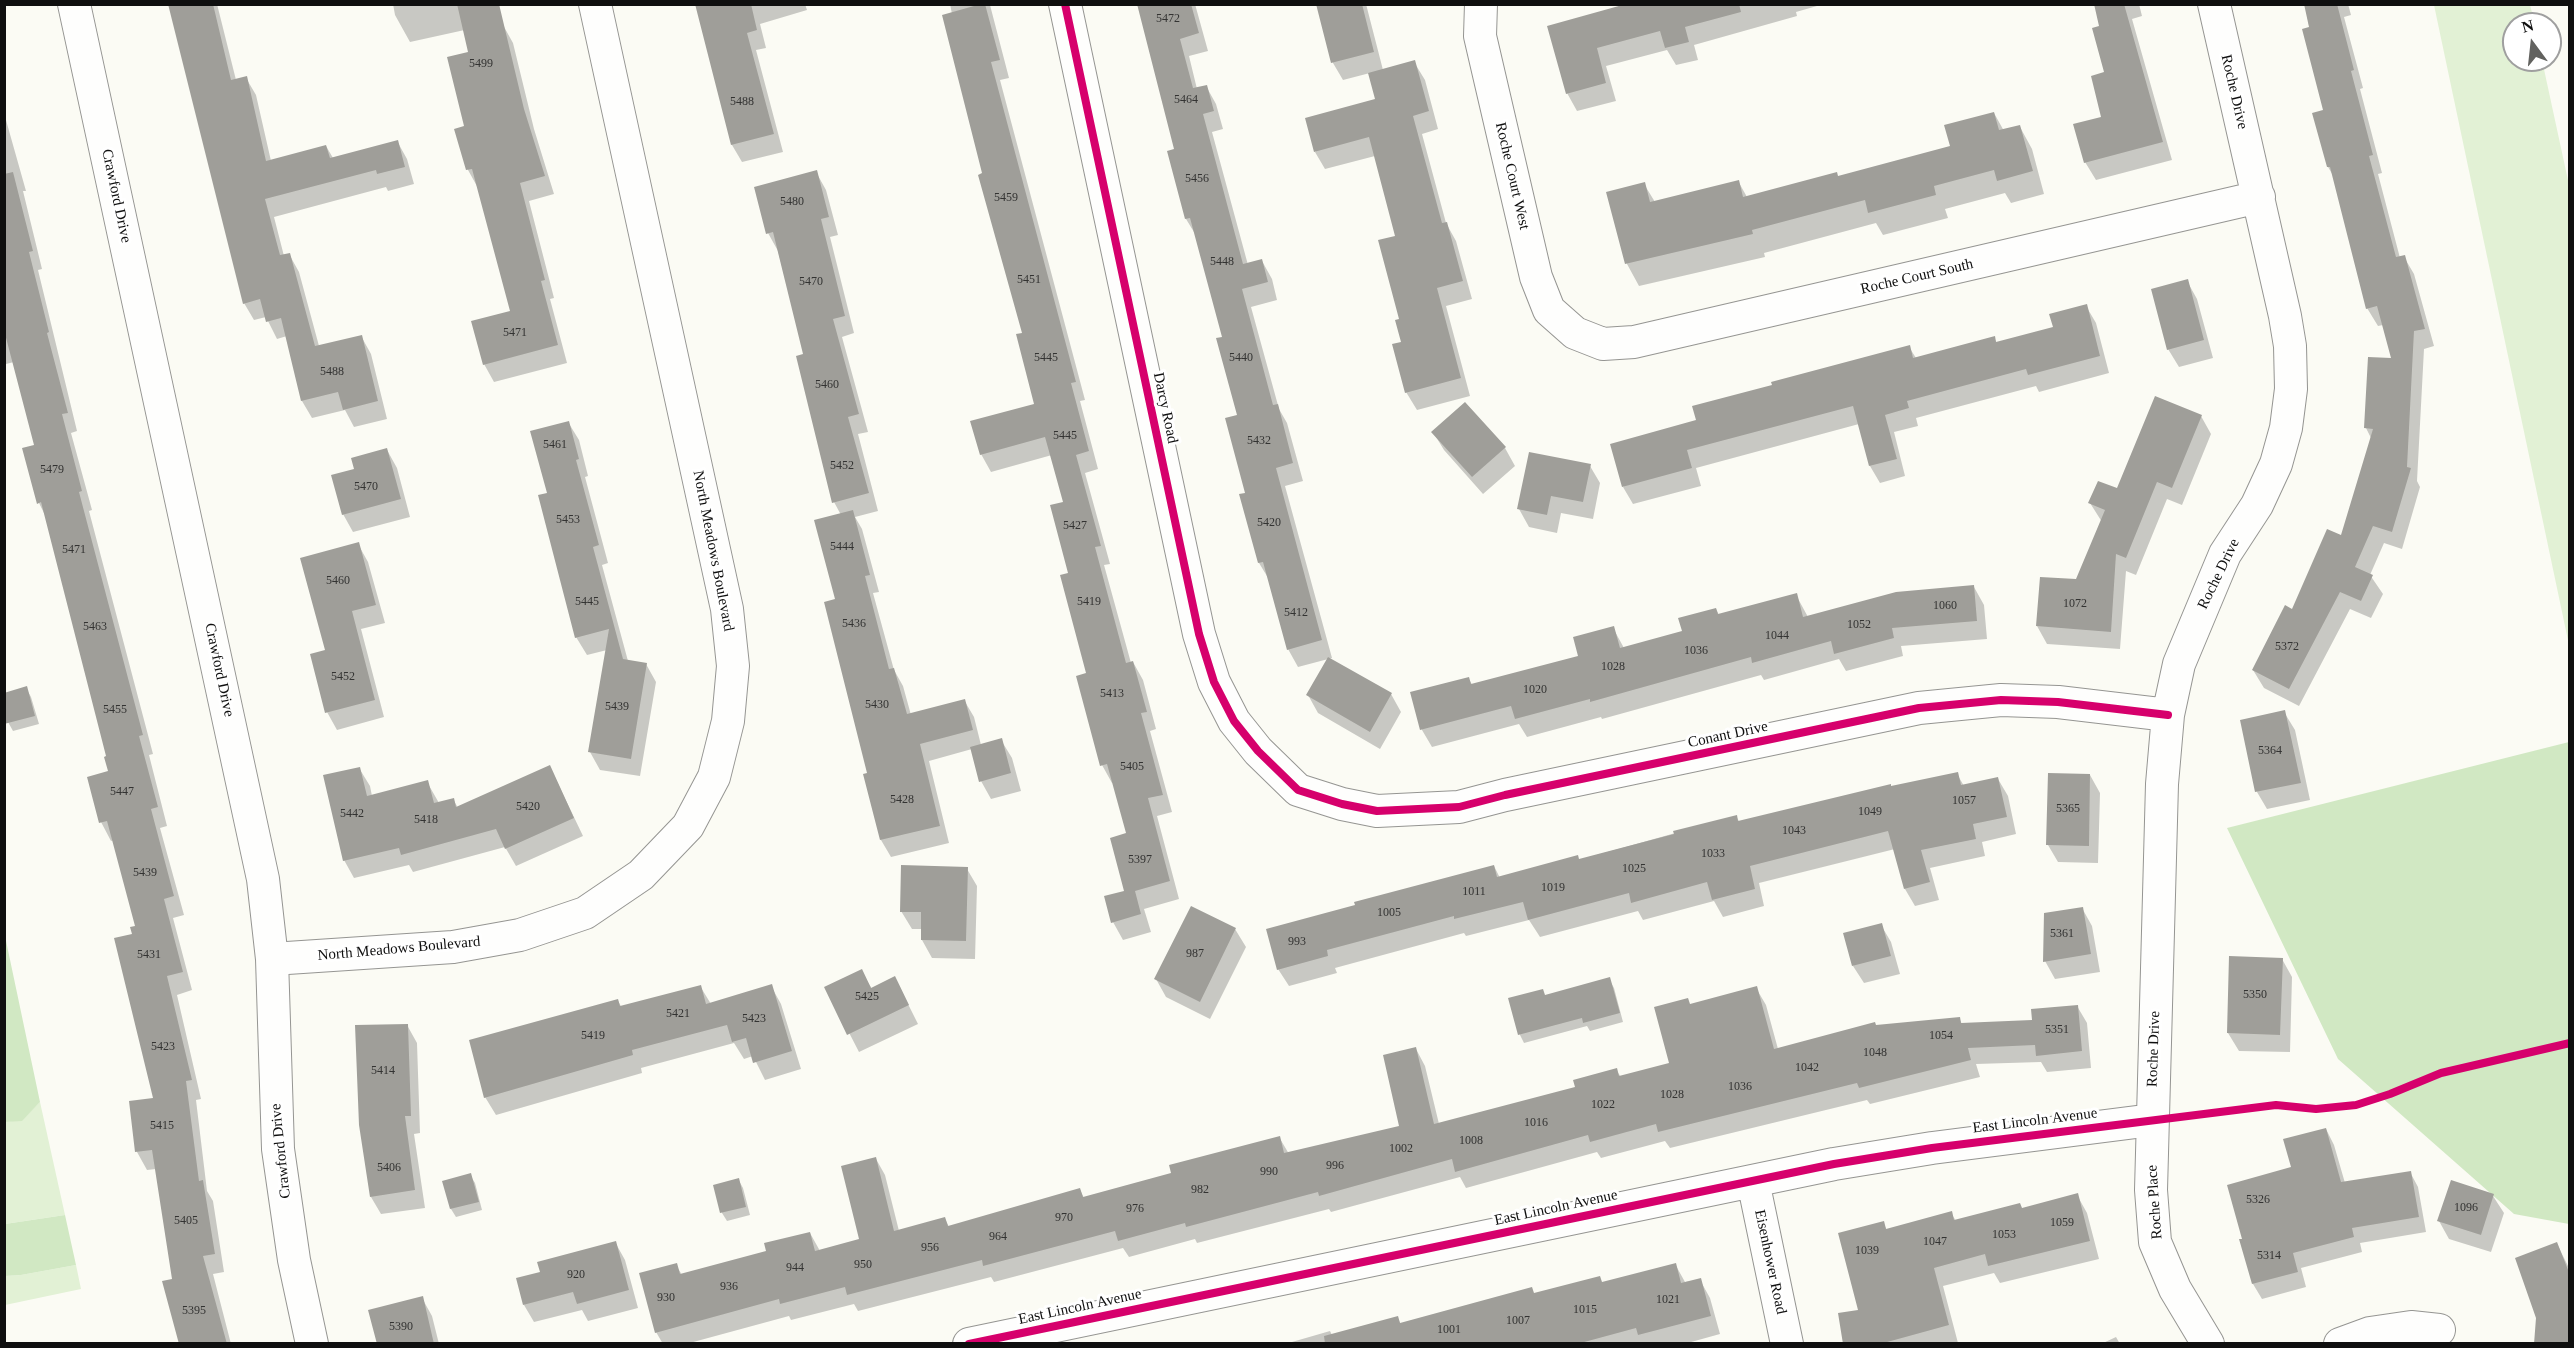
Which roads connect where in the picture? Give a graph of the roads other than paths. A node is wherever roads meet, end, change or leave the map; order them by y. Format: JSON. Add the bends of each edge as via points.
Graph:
{"nodes":[{"id":1,"x":74,"y":4,"type":"edge"},
{"id":2,"x":595,"y":4,"type":"edge"},
{"id":3,"x":1065,"y":4,"type":"edge"},
{"id":4,"x":1481,"y":4,"type":"edge"},
{"id":5,"x":2214,"y":4,"type":"edge"},
{"id":6,"x":2259,"y":197,"type":"junction"},
{"id":7,"x":1575,"y":333,"type":"joint"},
{"id":8,"x":2168,"y":715,"type":"junction"},
{"id":9,"x":1298,"y":790,"type":"joint"},
{"id":10,"x":272,"y":959,"type":"junction"},
{"id":11,"x":2152,"y":1120,"type":"junction"},
{"id":12,"x":1753,"y":1181,"type":"junction"},
{"id":13,"x":2439,"y":1330,"type":"dead end"},
{"id":14,"x":312,"y":1344,"type":"edge"},
{"id":15,"x":969,"y":1344,"type":"edge"},
{"id":16,"x":1787,"y":1344,"type":"edge"},
{"id":17,"x":2208,"y":1344,"type":"edge"},
{"id":18,"x":2340,"y":1344,"type":"edge"}],
"edges":[{"from":1,"to":10,"type":"street","name":"Crawford Drive","via":[[245,790],[263,879]]},
{"from":2,"to":10,"type":"street","name":"North Meadows Boulevard","via":[[727,609],[733,666],[728,721],[714,777],[688,826],[640,875],[585,914],[520,935],[453,947]]},
{"from":3,"to":9,"type":"street","name":"Darcy Road","via":[[1199,634],[1214,682],[1234,721]]},
{"from":4,"to":7,"type":"street","name":"Roche Court West","via":[[1480,36],[1536,277],[1549,310]]},
{"from":5,"to":6,"type":"street","name":"Roche Drive"},
{"from":6,"to":7,"type":"street","name":"Roche Court South","via":[[1634,342],[1603,344]]},
{"from":6,"to":8,"type":"street","name":"Roche Drive","via":[[2290,346],[2291,389],[2286,428],[2276,464],[2257,505],[2225,554],[2179,664]]},
{"from":8,"to":9,"type":"street","name":"Conant Drive","via":[[2058,702],[1919,708],[1459,807],[1377,811]]},
{"from":8,"to":11,"type":"street","name":"Roche Drive","via":[[2162,784]]},
{"from":10,"to":14,"type":"street","name":"Crawford Drive","via":[[278,1149],[294,1260]]},
{"from":11,"to":12,"type":"street","name":"East Lincoln Avenue","via":[[1932,1148]]},
{"from":11,"to":17,"type":"street","name":"Roche Place","via":[[2155,1242],[2175,1289]]},
{"from":12,"to":15,"type":"street","name":"East Lincoln Avenue"},
{"from":12,"to":16,"type":"street","name":"Eisenhower Road"},
{"from":13,"to":18,"type":"street","via":[[2411,1327],[2370,1333]]}]}
